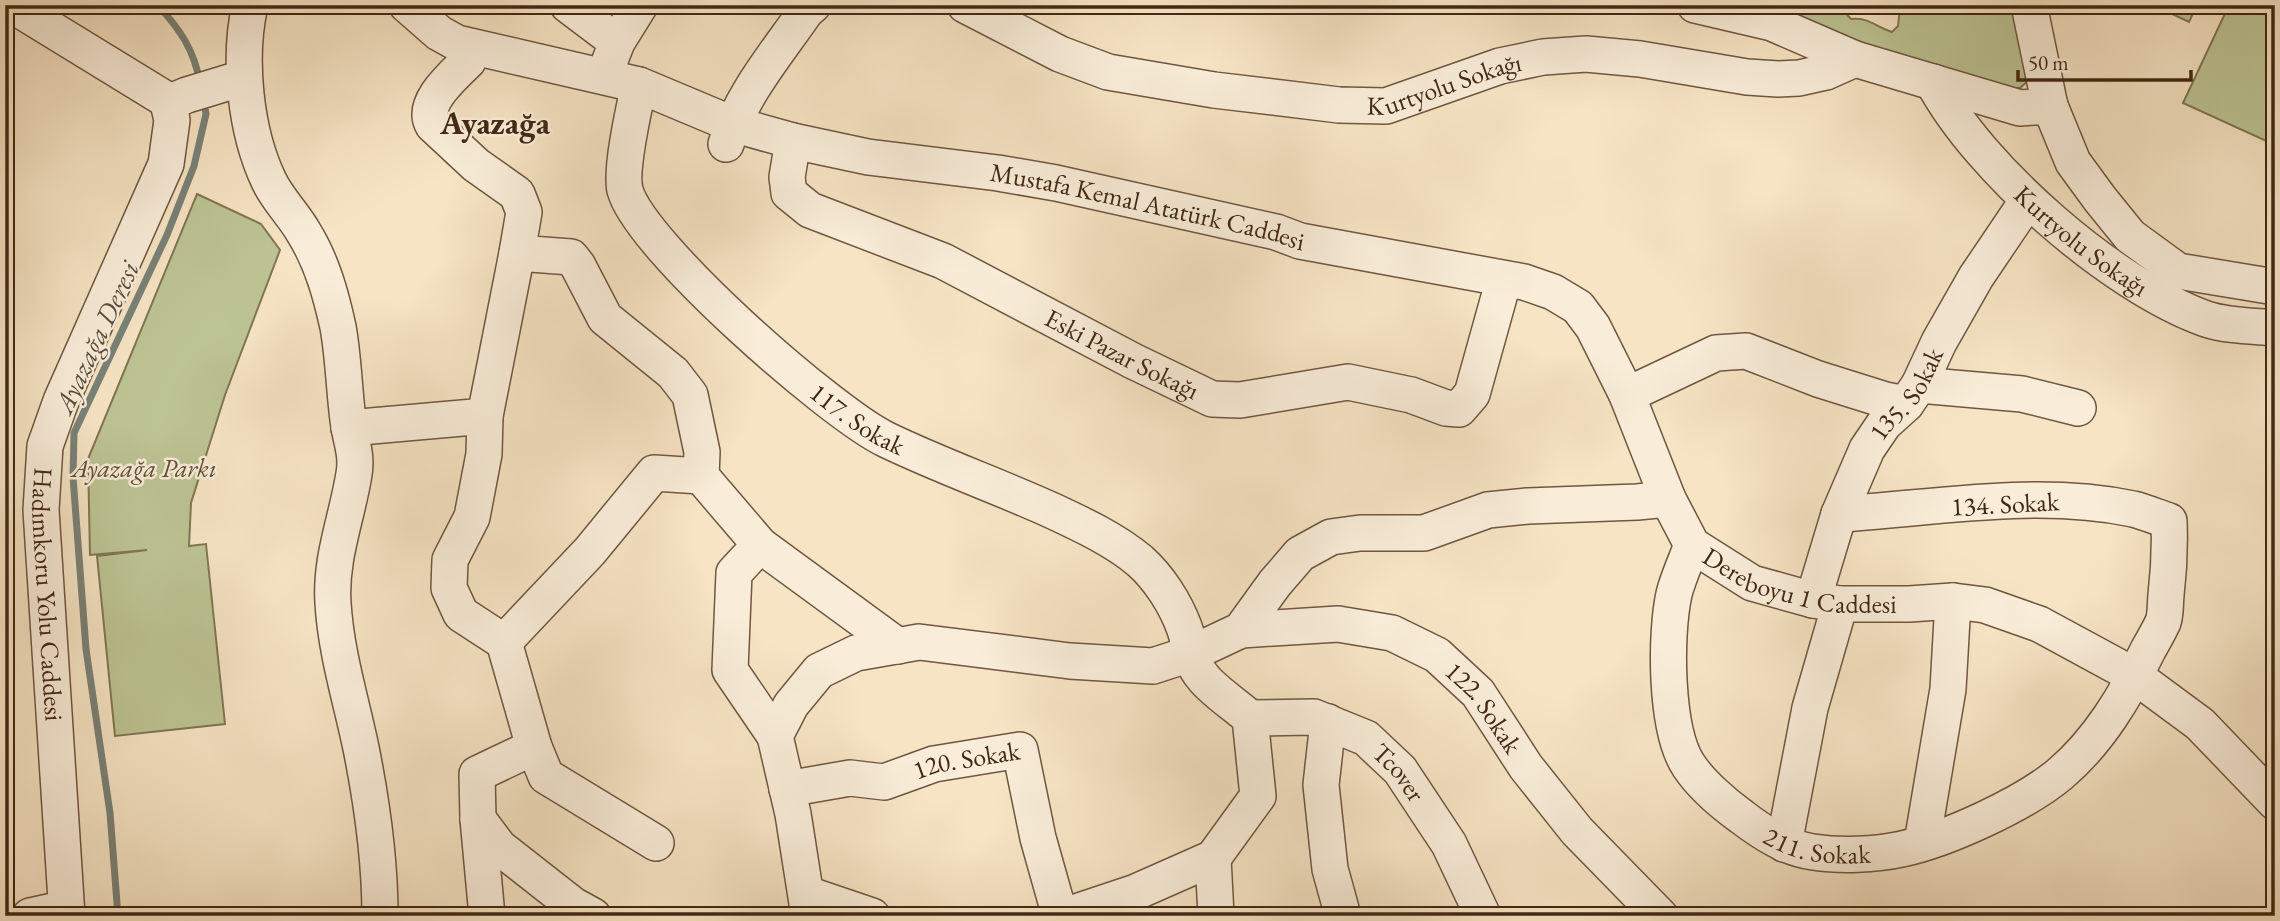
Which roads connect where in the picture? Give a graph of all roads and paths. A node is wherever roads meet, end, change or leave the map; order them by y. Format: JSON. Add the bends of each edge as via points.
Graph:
{"nodes":[{"id":1,"x":12,"y":5,"type":"edge"},
{"id":2,"x":250,"y":5,"type":"edge"},
{"id":3,"x":267,"y":5,"type":"edge"},
{"id":4,"x":387,"y":5,"type":"edge"},
{"id":5,"x":407,"y":5,"type":"edge"},
{"id":6,"x":568,"y":5,"type":"edge"},
{"id":7,"x":639,"y":5,"type":"edge"},
{"id":8,"x":813,"y":5,"type":"edge"},
{"id":9,"x":965,"y":5,"type":"edge"},
{"id":10,"x":1695,"y":5,"type":"edge"},
{"id":11,"x":2029,"y":5,"type":"edge"},
{"id":12,"x":617,"y":42,"type":"junction"},
{"id":13,"x":470,"y":54,"type":"junction"},
{"id":14,"x":1855,"y":59,"type":"junction"},
{"id":15,"x":604,"y":76,"type":"junction"},
{"id":16,"x":243,"y":78,"type":"junction"},
{"id":17,"x":1933,"y":82,"type":"junction"},
{"id":18,"x":638,"y":91,"type":"junction"},
{"id":19,"x":168,"y":103,"type":"junction"},
{"id":20,"x":2050,"y":106,"type":"junction"},
{"id":21,"x":729,"y":134,"type":"junction"},
{"id":22,"x":792,"y":149,"type":"junction"},
{"id":23,"x":2028,"y":200,"type":"junction"},
{"id":24,"x":292,"y":213,"type":"junction"},
{"id":25,"x":1300,"y":241,"type":"joint"},
{"id":26,"x":517,"y":253,"type":"junction"},
{"id":27,"x":1504,"y":279,"type":"junction"},
{"id":28,"x":2275,"y":287,"type":"edge"},
{"id":29,"x":2275,"y":328,"type":"edge"},
{"id":30,"x":1913,"y":395,"type":"junction"},
{"id":31,"x":1627,"y":396,"type":"junction"},
{"id":32,"x":2078,"y":408,"type":"dead end"},
{"id":33,"x":485,"y":416,"type":"junction"},
{"id":34,"x":349,"y":428,"type":"junction"},
{"id":35,"x":701,"y":476,"type":"junction"},
{"id":36,"x":1668,"y":499,"type":"junction"},
{"id":37,"x":1839,"y":514,"type":"junction"},
{"id":38,"x":2169,"y":522,"type":"joint"},
{"id":39,"x":760,"y":545,"type":"junction"},
{"id":40,"x":1692,"y":545,"type":"junction"},
{"id":41,"x":1953,"y":601,"type":"junction"},
{"id":42,"x":1827,"y":602,"type":"junction"},
{"id":43,"x":1241,"y":630,"type":"junction"},
{"id":44,"x":505,"y":642,"type":"junction"},
{"id":45,"x":898,"y":646,"type":"junction"},
{"id":46,"x":1190,"y":653,"type":"junction"},
{"id":47,"x":2135,"y":677,"type":"junction"},
{"id":48,"x":1250,"y":718,"type":"junction"},
{"id":49,"x":1328,"y":722,"type":"junction"},
{"id":50,"x":775,"y":736,"type":"junction"},
{"id":51,"x":534,"y":747,"type":"junction"},
{"id":52,"x":787,"y":789,"type":"junction"},
{"id":53,"x":2275,"y":802,"type":"edge"},
{"id":54,"x":478,"y":819,"type":"junction"},
{"id":55,"x":656,"y":843,"type":"dead end"},
{"id":56,"x":1922,"y":843,"type":"junction"},
{"id":57,"x":1784,"y":844,"type":"junction"},
{"id":58,"x":1213,"y":858,"type":"junction"},
{"id":59,"x":808,"y":905,"type":"edge"},
{"id":60,"x":67,"y":912,"type":"edge"},
{"id":61,"x":30,"y":916,"type":"edge"},
{"id":62,"x":363,"y":916,"type":"edge"},
{"id":63,"x":380,"y":916,"type":"edge"},
{"id":64,"x":487,"y":916,"type":"edge"},
{"id":65,"x":593,"y":916,"type":"edge"},
{"id":66,"x":872,"y":916,"type":"edge"},
{"id":67,"x":1062,"y":916,"type":"edge"},
{"id":68,"x":1216,"y":916,"type":"edge"},
{"id":69,"x":1343,"y":916,"type":"edge"},
{"id":70,"x":1483,"y":916,"type":"edge"},
{"id":71,"x":1660,"y":916,"type":"edge"}],
"edges":[{"from":1,"to":19,"type":"street"},
{"from":2,"to":16,"type":"street"},
{"from":3,"to":24,"type":"street","via":[[259,54],[261,98]]},
{"from":4,"to":13,"type":"street","name":"Mustafa Kemal Atatürk Caddesi","via":[[446,55]]},
{"from":5,"to":13,"type":"street","name":"Mustafa Kemal Atatürk Caddesi"},
{"from":6,"to":12,"type":"street"},
{"from":7,"to":12,"type":"street"},
{"from":8,"to":21,"type":"street","via":[[744,102]]},
{"from":9,"to":14,"type":"street","name":"Kurtyolu Sokağı","via":[[1060,54],[1108,72],[1339,106],[1386,106],[1500,66],[1542,57],[1586,54],[1640,59],[1778,79],[1826,72]]},
{"from":10,"to":14,"type":"street","via":[[1772,23]]},
{"from":11,"to":20,"type":"street"},
{"from":12,"to":15,"type":"street"},
{"from":13,"to":15,"type":"street","name":"Mustafa Kemal Atatürk Caddesi"},
{"from":13,"to":18,"type":"street","name":"Mustafa Kemal Atatürk Caddesi","via":[[504,66]]},
{"from":13,"to":26,"type":"street","via":[[466,89],[443,132],[476,165],[517,194],[524,212]]},
{"from":14,"to":17,"type":"street"},
{"from":15,"to":18,"type":"street","name":"Mustafa Kemal Atatürk Caddesi"},
{"from":16,"to":19,"type":"street"},
{"from":16,"to":24,"type":"street","via":[[261,161],[276,194]]},
{"from":17,"to":20,"type":"street","via":[[2020,108]]},
{"from":17,"to":23,"type":"street","name":"Kurtyolu Sokağı","via":[[1963,129]]},
{"from":18,"to":21,"type":"street","name":"Mustafa Kemal Atatürk Caddesi"},
{"from":18,"to":46,"type":"street","name":"117. Sokak","via":[[624,187],[647,229],[700,285],[778,359],[884,439],[1090,528],[1140,561],[1164,588],[1184,627]]},
{"from":19,"to":60,"type":"street","name":"Hadımkoru Yolu Caddesi","via":[[172,120],[166,164],[44,446],[41,510]]},
{"from":20,"to":28,"type":"street","via":[[2073,162],[2130,236],[2178,271]]},
{"from":21,"to":22,"type":"street","name":"Mustafa Kemal Atatürk Caddesi"},
{"from":22,"to":25,"type":"street","name":"Mustafa Kemal Atatürk Caddesi","via":[[1276,232]]},
{"from":22,"to":27,"type":"street","name":"Eski Pazar Sokağı","via":[[789,193],[810,210],[943,261],[1212,399],[1240,400],[1348,382],[1460,409],[1472,394]]},
{"from":23,"to":29,"type":"street","name":"Kurtyolu Sokağı","via":[[2116,270],[2179,309],[2210,320]]},
{"from":23,"to":30,"type":"street","name":"135. Sokak","via":[[1976,277]]},
{"from":24,"to":34,"type":"street","via":[[315,252],[328,289],[338,327]]},
{"from":25,"to":27,"type":"street","name":"Dereboyu 1 Caddesi"},
{"from":26,"to":33,"type":"street"},
{"from":26,"to":35,"type":"street","via":[[571,257],[605,318],[673,373],[690,395],[702,452]]},
{"from":27,"to":31,"type":"street","name":"Dereboyu 1 Caddesi","via":[[1553,292],[1578,307]]},
{"from":30,"to":31,"type":"street","via":[[1885,400],[1746,351],[1716,353]]},
{"from":30,"to":32,"type":"street","via":[[2022,394]]},
{"from":30,"to":37,"type":"street","name":"135. Sokak","via":[[1867,449]]},
{"from":31,"to":36,"type":"street","name":"Dereboyu 1 Caddesi"},
{"from":33,"to":34,"type":"street"},
{"from":33,"to":44,"type":"street","via":[[484,453],[472,517],[450,560],[449,587],[461,614]]},
{"from":34,"to":62,"type":"street","via":[[325,530],[320,593],[359,844]]},
{"from":34,"to":63,"type":"street","via":[[354,472],[333,565],[333,601],[339,657],[369,798]]},
{"from":35,"to":39,"type":"street"},
{"from":35,"to":44,"type":"street","via":[[654,473],[590,551]]},
{"from":36,"to":40,"type":"street","name":"Dereboyu 1 Caddesi"},
{"from":36,"to":43,"type":"street","via":[[1488,510],[1423,533],[1331,537],[1300,554]]},
{"from":37,"to":38,"type":"street","name":"134. Sokak","via":[[2068,500],[2135,509]]},
{"from":37,"to":42,"type":"street","name":"135. Sokak"},
{"from":38,"to":47,"type":"street","name":"211. Sokak","via":[[2164,620]]},
{"from":39,"to":45,"type":"street"},
{"from":39,"to":50,"type":"street","via":[[734,573],[730,670]]},
{"from":40,"to":42,"type":"street","name":"Dereboyu 1 Caddesi","via":[[1752,583]]},
{"from":40,"to":57,"type":"street","name":"211. Sokak","via":[[1674,594],[1669,644],[1672,724],[1688,765],[1726,806]]},
{"from":41,"to":42,"type":"street","name":"Dereboyu 1 Caddesi"},
{"from":41,"to":47,"type":"street","name":"Dereboyu 1 Caddesi","via":[[1985,605],[2039,624]]},
{"from":41,"to":56,"type":"street","via":[[1948,689]]},
{"from":42,"to":57,"type":"street","name":"135. Sokak"},
{"from":43,"to":46,"type":"street"},
{"from":43,"to":71,"type":"street","name":"122. Sokak","via":[[1338,624],[1392,633],[1437,655],[1478,693],[1526,767],[1577,831]]},
{"from":44,"to":51,"type":"street"},
{"from":45,"to":46,"type":"street","via":[[919,642],[1153,666]]},
{"from":45,"to":50,"type":"street","via":[[856,653],[820,671],[791,705]]},
{"from":46,"to":48,"type":"street","name":"117. Sokak","via":[[1202,676]]},
{"from":47,"to":53,"type":"street","name":"Dereboyu 1 Caddesi","via":[[2200,724]]},
{"from":47,"to":56,"type":"street","name":"211. Sokak","via":[[2106,723],[2059,775],[2014,804]]},
{"from":48,"to":49,"type":"street","name":"Tcover","via":[[1314,717]]},
{"from":48,"to":58,"type":"street","via":[[1258,796]]},
{"from":49,"to":69,"type":"street","via":[[1321,785],[1330,869]]},
{"from":49,"to":70,"type":"street","name":"Tcover","via":[[1366,738],[1400,770],[1449,844]]},
{"from":50,"to":52,"type":"street"},
{"from":51,"to":54,"type":"street","via":[[477,774]]},
{"from":51,"to":55,"type":"street","via":[[546,776]]},
{"from":52,"to":59,"type":"street"},
{"from":52,"to":67,"type":"street","name":"120. Sokak","via":[[850,778],[884,782],[934,764],[1020,750],[1038,838]]},
{"from":54,"to":64,"type":"street"},
{"from":54,"to":65,"type":"street","via":[[499,847]]},
{"from":56,"to":57,"type":"street","name":"211. Sokak","via":[[1861,853],[1812,852]]},
{"from":58,"to":67,"type":"street","via":[[1136,892]]},
{"from":58,"to":68,"type":"street"},
{"from":59,"to":66,"type":"street"},
{"from":60,"to":61,"type":"street"}]}
